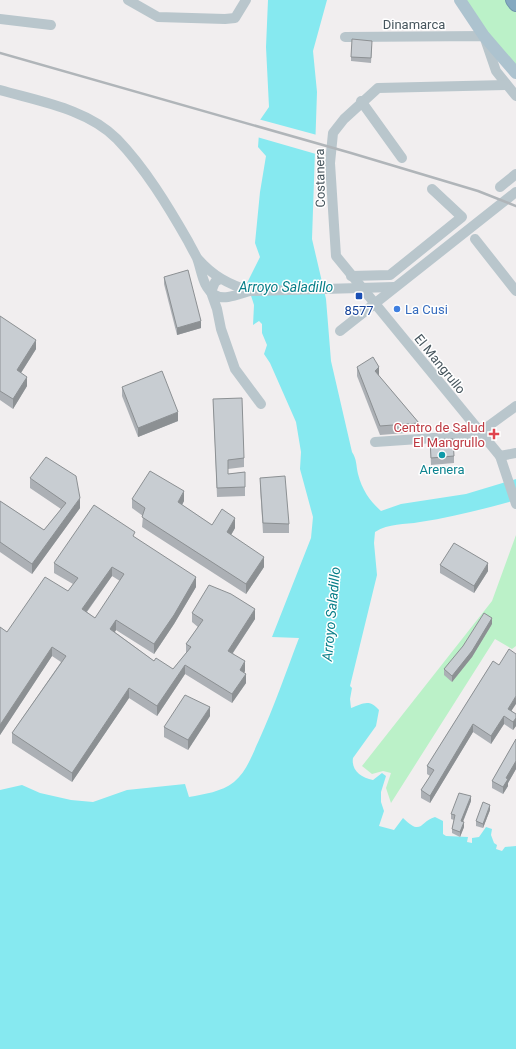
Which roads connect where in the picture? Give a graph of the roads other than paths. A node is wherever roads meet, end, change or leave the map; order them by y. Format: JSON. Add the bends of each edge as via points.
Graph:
{"nodes":[{"id":1,"x":128,"y":0,"type":"edge"},
{"id":2,"x":246,"y":0,"type":"edge"},
{"id":3,"x":460,"y":0,"type":"edge"},
{"id":4,"x":513,"y":0,"type":"edge"},
{"id":5,"x":516,"y":4,"type":"edge"},
{"id":6,"x":0,"y":19,"type":"edge"},
{"id":7,"x":51,"y":25,"type":"dead end"},
{"id":8,"x":484,"y":36,"type":"junction"},
{"id":9,"x":345,"y":37,"type":"dead end"},
{"id":10,"x":516,"y":73,"type":"edge"},
{"id":11,"x":506,"y":85,"type":"junction"},
{"id":12,"x":0,"y":90,"type":"edge"},
{"id":13,"x":516,"y":96,"type":"edge"},
{"id":14,"x":361,"y":101,"type":"junction"},
{"id":15,"x":402,"y":158,"type":"dead end"},
{"id":16,"x":516,"y":174,"type":"edge"},
{"id":17,"x":500,"y":187,"type":"dead end"},
{"id":18,"x":432,"y":189,"type":"dead end"},
{"id":19,"x":516,"y":192,"type":"edge"},
{"id":20,"x":475,"y":239,"type":"dead end"},
{"id":21,"x":197,"y":258,"type":"junction"},
{"id":22,"x":351,"y":276,"type":"junction"},
{"id":23,"x":223,"y":281,"type":"junction"},
{"id":24,"x":394,"y":286,"type":"junction"},
{"id":25,"x":361,"y":287,"type":"junction"},
{"id":26,"x":250,"y":291,"type":"junction"},
{"id":27,"x":516,"y":291,"type":"edge"},
{"id":28,"x":211,"y":292,"type":"junction"},
{"id":29,"x":223,"y":297,"type":"junction"},
{"id":30,"x":374,"y":303,"type":"junction"},
{"id":31,"x":218,"y":310,"type":"junction"},
{"id":32,"x":340,"y":331,"type":"dead end"},
{"id":33,"x":261,"y":404,"type":"dead end"},
{"id":34,"x":516,"y":406,"type":"edge"},
{"id":35,"x":479,"y":433,"type":"junction"},
{"id":36,"x":375,"y":442,"type":"dead end"},
{"id":37,"x":516,"y":453,"type":"edge"},
{"id":38,"x":500,"y":456,"type":"junction"},
{"id":39,"x":516,"y":504,"type":"edge"}],
"edges":[{"from":1,"to":2,"type":"street","via":[[158,17],[235,18]]},
{"from":3,"to":8,"type":"main road"},
{"from":4,"to":5,"type":"highway"},
{"from":6,"to":7,"type":"street"},
{"from":8,"to":9,"type":"street","name":"Dinamarca"},
{"from":8,"to":10,"type":"main road"},
{"from":8,"to":11,"type":"street","via":[[496,71]]},
{"from":11,"to":13,"type":"street"},
{"from":11,"to":14,"type":"street","name":"Costanera","via":[[378,88]]},
{"from":12,"to":21,"type":"street","via":[[78,114],[116,139],[147,177]]},
{"from":14,"to":15,"type":"street"},
{"from":14,"to":22,"type":"street","name":"Costanera","via":[[333,133],[330,163],[336,256]]},
{"from":16,"to":17,"type":"street"},
{"from":18,"to":22,"type":"street","via":[[462,217],[390,275]]},
{"from":19,"to":24,"type":"street"},
{"from":20,"to":27,"type":"street"},
{"from":21,"to":23,"type":"street"},
{"from":21,"to":28,"type":"street","via":[[204,282]]},
{"from":22,"to":25,"type":"street","name":"Costanera"},
{"from":23,"to":26,"type":"street"},
{"from":23,"to":28,"type":"street","via":[[215,282]]},
{"from":23,"to":29,"type":"street","via":[[226,291]]},
{"from":24,"to":25,"type":"street"},
{"from":24,"to":30,"type":"street"},
{"from":25,"to":26,"type":"street"},
{"from":25,"to":30,"type":"street","name":"El Mangrullo"},
{"from":26,"to":29,"type":"street","via":[[228,298]]},
{"from":28,"to":29,"type":"street"},
{"from":28,"to":31,"type":"street"},
{"from":29,"to":31,"type":"street"},
{"from":30,"to":32,"type":"street"},
{"from":30,"to":35,"type":"street","name":"El Mangrullo"},
{"from":31,"to":33,"type":"street","via":[[221,329],[235,369]]},
{"from":34,"to":35,"type":"street"},
{"from":35,"to":36,"type":"street"},
{"from":35,"to":38,"type":"street","name":"El Mangrullo"},
{"from":37,"to":38,"type":"street"},
{"from":38,"to":39,"type":"street"}]}
